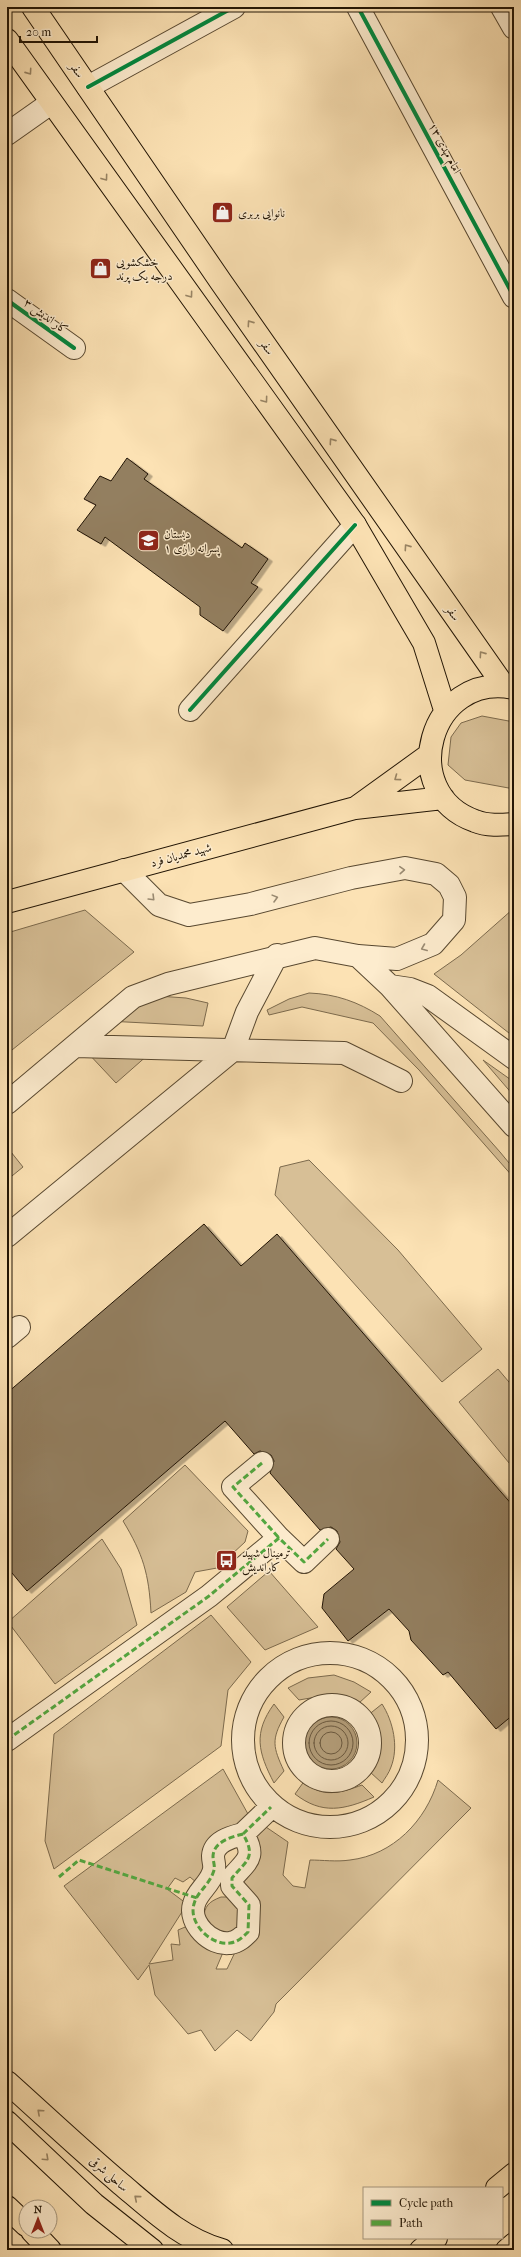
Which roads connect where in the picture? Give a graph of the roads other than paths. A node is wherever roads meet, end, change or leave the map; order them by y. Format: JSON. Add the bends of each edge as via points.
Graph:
{"nodes":[{"id":1,"x":33,"y":7,"type":"edge"},
{"id":2,"x":234,"y":7,"type":"edge"},
{"id":3,"x":358,"y":7,"type":"edge"},
{"id":4,"x":502,"y":7,"type":"edge"},
{"id":5,"x":514,"y":28,"type":"edge"},
{"id":6,"x":7,"y":40,"type":"edge"},
{"id":7,"x":88,"y":87,"type":"junction"},
{"id":8,"x":51,"y":103,"type":"junction"},
{"id":9,"x":7,"y":134,"type":"edge"},
{"id":10,"x":514,"y":298,"type":"edge"},
{"id":11,"x":7,"y":300,"type":"edge"},
{"id":12,"x":74,"y":348,"type":"dead end"},
{"id":13,"x":355,"y":525,"type":"junction"},
{"id":14,"x":509,"y":687,"type":"edge"},
{"id":15,"x":190,"y":710,"type":"dead end"},
{"id":16,"x":445,"y":710,"type":"junction"},
{"id":17,"x":429,"y":755,"type":"junction"},
{"id":18,"x":443,"y":798,"type":"junction"},
{"id":19,"x":355,"y":808,"type":"junction"},
{"id":20,"x":514,"y":824,"type":"edge"},
{"id":21,"x":124,"y":870,"type":"junction"},
{"id":22,"x":7,"y":902,"type":"edge"},
{"id":23,"x":277,"y":956,"type":"junction"},
{"id":24,"x":358,"y":956,"type":"junction"},
{"id":25,"x":390,"y":986,"type":"junction"},
{"id":26,"x":75,"y":1046,"type":"junction"},
{"id":27,"x":233,"y":1050,"type":"junction"},
{"id":28,"x":514,"y":1058,"type":"edge"},
{"id":29,"x":401,"y":1081,"type":"dead end"},
{"id":30,"x":7,"y":1103,"type":"edge"},
{"id":31,"x":514,"y":1126,"type":"edge"},
{"id":32,"x":7,"y":1236,"type":"edge"},
{"id":33,"x":262,"y":1463,"type":"dead end"},
{"id":34,"x":279,"y":1538,"type":"junction"},
{"id":35,"x":328,"y":1539,"type":"dead end"},
{"id":36,"x":7,"y":1740,"type":"edge"},
{"id":37,"x":271,"y":1807,"type":"junction"},
{"id":38,"x":244,"y":1834,"type":"junction"},
{"id":39,"x":7,"y":2082,"type":"edge"},
{"id":40,"x":7,"y":2122,"type":"edge"},
{"id":41,"x":514,"y":2174,"type":"edge"},
{"id":42,"x":497,"y":2187,"type":"edge"},
{"id":43,"x":40,"y":2239,"type":"edge"},
{"id":44,"x":514,"y":2244,"type":"edge"},
{"id":45,"x":50,"y":2250,"type":"edge"},
{"id":46,"x":152,"y":2250,"type":"edge"},
{"id":47,"x":222,"y":2250,"type":"edge"},
{"id":48,"x":507,"y":2250,"type":"edge"}],
"edges":[{"from":1,"to":7,"type":"main road","name":"سفر"},
{"from":2,"to":7,"type":"street"},
{"from":3,"to":10,"type":"street","name":"۱۳ امام مهدی"},
{"from":4,"to":5,"type":"street"},
{"from":6,"to":8,"type":"main road","one_way":true},
{"from":14,"to":7,"type":"main road","name":"سفر","one_way":true,"via":[[226,289]]},
{"from":8,"to":9,"type":"street"},
{"from":8,"to":13,"type":"main road","one_way":true},
{"from":11,"to":12,"type":"street","name":"۳ کار اندیش"},
{"from":13,"to":15,"type":"street"},
{"from":13,"to":16,"type":"main road","via":[[424,643]]},
{"from":14,"to":16,"type":"main road","via":[[488,686],[471,691]]},
{"from":16,"to":17,"type":"main road","via":[[433,731]]},
{"from":17,"to":18,"type":"main road","via":[[433,778]]},
{"from":17,"to":19,"type":"main road","one_way":true},
{"from":18,"to":19,"type":"main road"},
{"from":18,"to":20,"type":"main road","via":[[458,812],[475,821],[494,825]]},
{"from":19,"to":21,"type":"main road","name":"شهید محمدیان فرد"},
{"from":21,"to":22,"type":"main road","name":"شهید محمدیان فرد"},
{"from":21,"to":24,"type":"street","one_way":true,"via":[[159,905],[189,915],[251,904],[351,878],[405,868],[436,874],[449,885],[455,897],[454,920],[433,944],[397,959]]},
{"from":23,"to":24,"type":"street","via":[[315,948]]},
{"from":23,"to":26,"type":"street","via":[[168,984],[133,997]]},
{"from":23,"to":27,"type":"street","via":[[247,1012]]},
{"from":24,"to":25,"type":"street"},
{"from":25,"to":28,"type":"street","via":[[410,989],[428,996]]},
{"from":25,"to":31,"type":"street"},
{"from":26,"to":27,"type":"street"},
{"from":26,"to":30,"type":"street"},
{"from":27,"to":29,"type":"street","via":[[344,1053]]},
{"from":27,"to":32,"type":"street"},
{"from":33,"to":34,"type":"street","via":[[233,1487]]},
{"from":34,"to":35,"type":"street","via":[[304,1562]]},
{"from":34,"to":36,"type":"street","via":[[209,1596]]},
{"from":37,"to":37,"type":"street","via":[[254,1784],[244,1744],[245,1714],[258,1689],[269,1676],[311,1654],[345,1652],[364,1659],[388,1674],[402,1690],[415,1717],[416,1761],[404,1788],[377,1814],[352,1825],[317,1826]]},
{"from":37,"to":38,"type":"street"},
{"from":38,"to":38,"type":"street","via":[[250,1845],[250,1856],[245,1866],[232,1878],[232,1886],[249,1905],[248,1932],[240,1940],[229,1944],[208,1937],[198,1927],[193,1913],[194,1903],[201,1890],[211,1880],[216,1866],[213,1857],[215,1848],[221,1842]]},
{"from":47,"to":39,"type":"main road","name":"ساحلی شرقی","one_way":true,"via":[[207,2246],[167,2223]]},
{"from":40,"to":46,"type":"main road","one_way":true,"via":[[94,2204]]},
{"from":41,"to":42,"type":"main road"},
{"from":43,"to":45,"type":"main road"},
{"from":44,"to":48,"type":"main road"}]}
